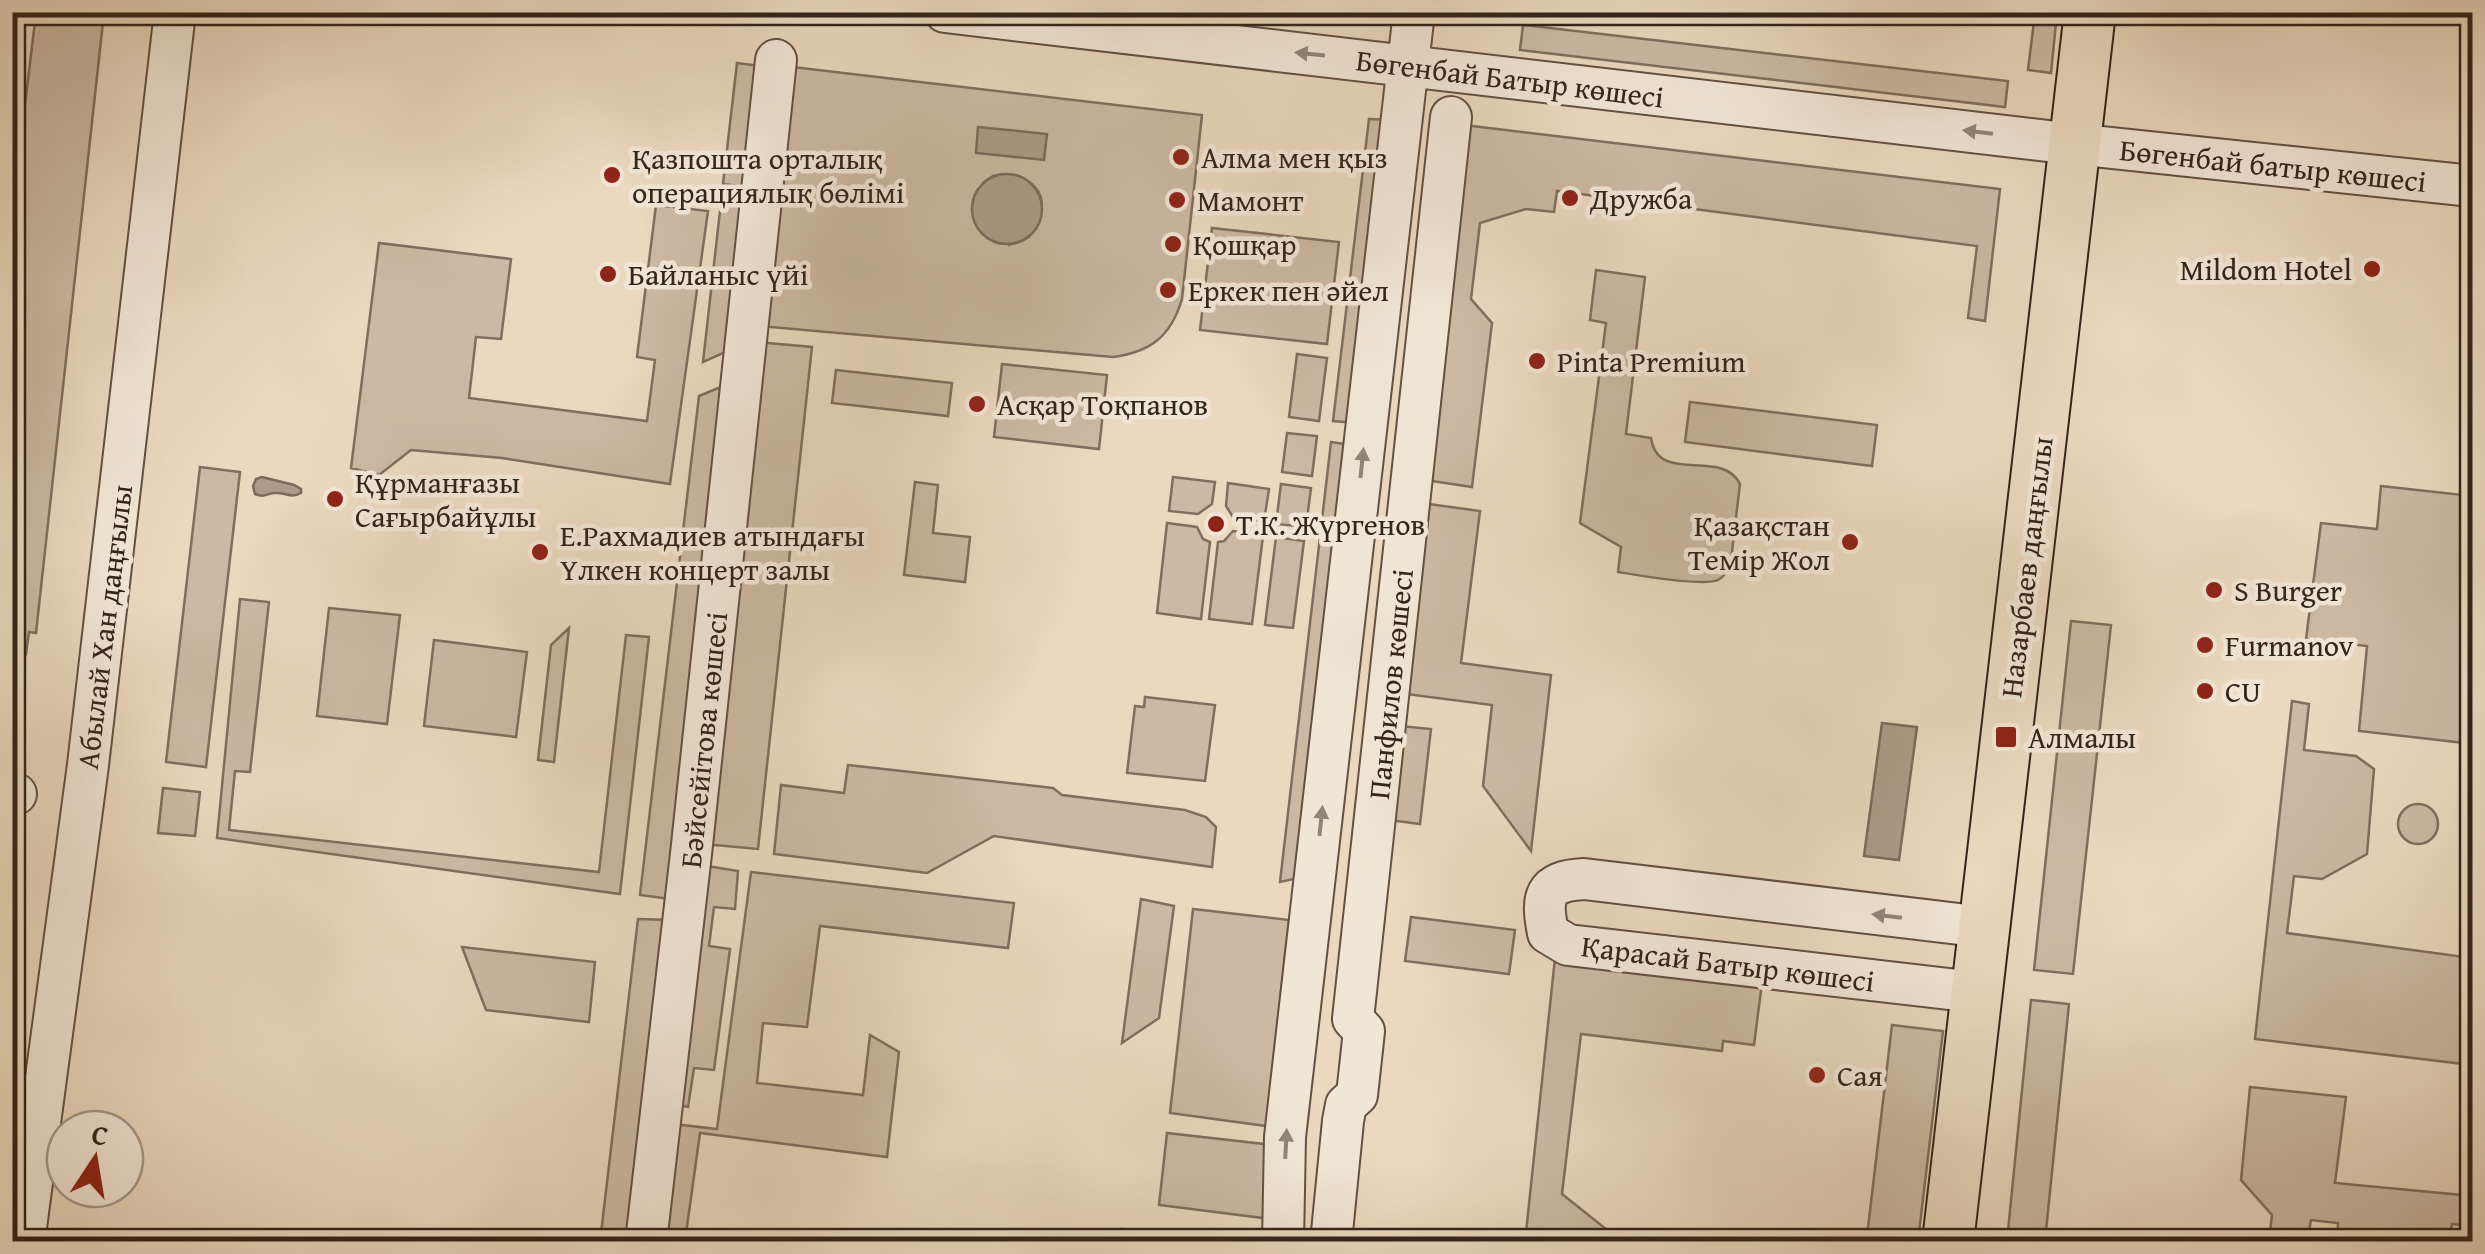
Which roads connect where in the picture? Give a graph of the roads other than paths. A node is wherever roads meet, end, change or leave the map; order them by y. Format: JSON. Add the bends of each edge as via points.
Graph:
{"nodes":[{"id":1,"x":176,"y":12,"type":"edge"},
{"id":2,"x":944,"y":12,"type":"edge"},
{"id":3,"x":1414,"y":12,"type":"edge"},
{"id":4,"x":2090,"y":12,"type":"edge"},
{"id":5,"x":776,"y":60,"type":"dead end"},
{"id":6,"x":1407,"y":66,"type":"junction"},
{"id":7,"x":1451,"y":117,"type":"dead end"},
{"id":8,"x":2074,"y":144,"type":"junction"},
{"id":9,"x":2472,"y":186,"type":"edge"},
{"id":10,"x":1984,"y":926,"type":"junction"},
{"id":11,"x":1976,"y":992,"type":"junction"},
{"id":12,"x":24,"y":1242,"type":"edge"},
{"id":13,"x":646,"y":1242,"type":"edge"},
{"id":14,"x":1283,"y":1242,"type":"edge"},
{"id":15,"x":1331,"y":1242,"type":"edge"},
{"id":16,"x":1948,"y":1242,"type":"edge"}],
"edges":[{"from":1,"to":12,"type":"street","name":"Абылай Хан даңғылы","via":[[93,727]]},
{"from":6,"to":2,"type":"street","name":"Бөгенбай Батыр көшесі","one_way":true},
{"from":3,"to":6,"type":"street"},
{"from":4,"to":8,"type":"main road","name":"Назарбаев даңғылы"},
{"from":5,"to":13,"type":"street","name":"Бәйсейітова көшесі"},
{"from":8,"to":6,"type":"street","name":"Бөгенбай Батыр көшесі","one_way":true},
{"from":14,"to":6,"type":"street","name":"Панфилов көшесі","one_way":true,"via":[[1285,1137]]},
{"from":7,"to":15,"type":"street","name":"Панфилов көшесі","via":[[1354,1020],[1364,1031],[1357,1095],[1346,1105],[1343,1122]]},
{"from":8,"to":9,"type":"street","name":"Бөгенбай батыр көшесі"},
{"from":8,"to":10,"type":"main road","name":"Назарбаев даңғылы"},
{"from":10,"to":11,"type":"main road","name":"Назарбаев даңғылы"},
{"from":10,"to":11,"type":"street","name":"Қарасай Батыр көшесі","one_way":true,"via":[[1584,879],[1562,880],[1543,908],[1548,933],[1568,946]]},
{"from":11,"to":16,"type":"main road","name":"Назарбаев даңғылы"}]}
